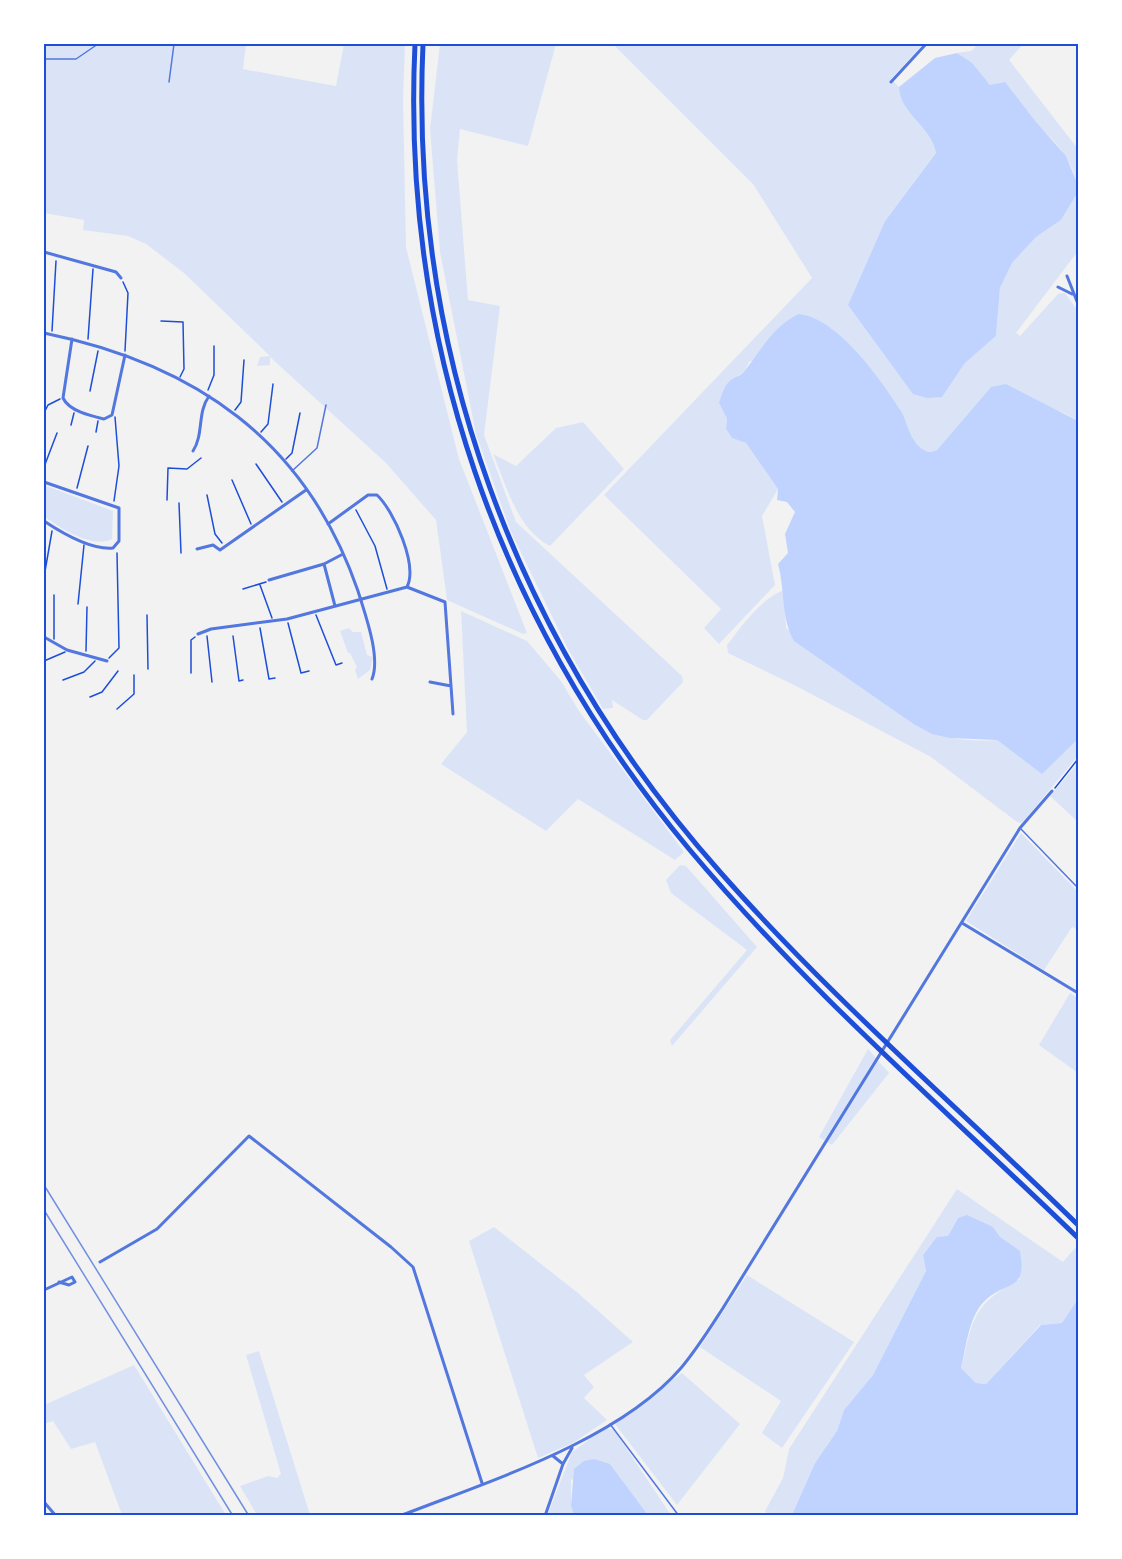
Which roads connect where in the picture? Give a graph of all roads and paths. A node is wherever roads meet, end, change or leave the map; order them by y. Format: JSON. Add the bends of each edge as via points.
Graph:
{"nodes":[{"id":1,"x":98,"y":44,"type":"edge"},
{"id":2,"x":174,"y":44,"type":"edge"},
{"id":3,"x":415,"y":44,"type":"edge"},
{"id":4,"x":423,"y":44,"type":"edge"},
{"id":5,"x":926,"y":44,"type":"edge"},
{"id":6,"x":44,"y":59,"type":"edge"},
{"id":7,"x":170,"y":82,"type":"dead end"},
{"id":8,"x":891,"y":82,"type":"dead end"},
{"id":9,"x":44,"y":252,"type":"edge"},
{"id":10,"x":56,"y":255,"type":"junction"},
{"id":11,"x":93,"y":265,"type":"junction"},
{"id":12,"x":1067,"y":276,"type":"dead end"},
{"id":13,"x":121,"y":278,"type":"joint"},
{"id":14,"x":1058,"y":287,"type":"dead end"},
{"id":15,"x":1074,"y":295,"type":"junction"},
{"id":16,"x":1078,"y":304,"type":"edge"},
{"id":17,"x":161,"y":321,"type":"dead end"},
{"id":18,"x":44,"y":333,"type":"edge"},
{"id":19,"x":52,"y":335,"type":"junction"},
{"id":20,"x":72,"y":339,"type":"junction"},
{"id":21,"x":88,"y":343,"type":"junction"},
{"id":22,"x":99,"y":345,"type":"junction"},
{"id":23,"x":214,"y":346,"type":"dead end"},
{"id":24,"x":125,"y":355,"type":"junction"},
{"id":25,"x":244,"y":360,"type":"dead end"},
{"id":26,"x":179,"y":378,"type":"junction"},
{"id":27,"x":273,"y":384,"type":"dead end"},
{"id":28,"x":90,"y":391,"type":"dead end"},
{"id":29,"x":207,"y":394,"type":"junction"},
{"id":30,"x":63,"y":398,"type":"junction"},
{"id":31,"x":327,"y":405,"type":"dead end"},
{"id":32,"x":75,"y":409,"type":"junction"},
{"id":33,"x":44,"y":413,"type":"edge"},
{"id":34,"x":233,"y":413,"type":"junction"},
{"id":35,"x":300,"y":413,"type":"dead end"},
{"id":36,"x":112,"y":415,"type":"junction"},
{"id":37,"x":99,"y":417,"type":"junction"},
{"id":38,"x":71,"y":425,"type":"dead end"},
{"id":39,"x":96,"y":432,"type":"dead end"},
{"id":40,"x":57,"y":433,"type":"dead end"},
{"id":41,"x":258,"y":435,"type":"junction"},
{"id":42,"x":88,"y":446,"type":"dead end"},
{"id":43,"x":193,"y":451,"type":"dead end"},
{"id":44,"x":201,"y":458,"type":"dead end"},
{"id":45,"x":284,"y":462,"type":"junction"},
{"id":46,"x":256,"y":464,"type":"dead end"},
{"id":47,"x":44,"y":466,"type":"edge"},
{"id":48,"x":292,"y":471,"type":"junction"},
{"id":49,"x":232,"y":480,"type":"dead end"},
{"id":50,"x":44,"y":482,"type":"edge"},
{"id":51,"x":306,"y":490,"type":"junction"},
{"id":52,"x":75,"y":495,"type":"junction"},
{"id":53,"x":207,"y":495,"type":"dead end"},
{"id":54,"x":167,"y":500,"type":"dead end"},
{"id":55,"x":179,"y":503,"type":"dead end"},
{"id":56,"x":114,"y":504,"type":"junction"},
{"id":57,"x":284,"y":505,"type":"junction"},
{"id":58,"x":354,"y":506,"type":"junction"},
{"id":59,"x":44,"y":521,"type":"edge"},
{"id":60,"x":328,"y":524,"type":"junction"},
{"id":61,"x":52,"y":527,"type":"junction"},
{"id":62,"x":253,"y":528,"type":"junction"},
{"id":63,"x":84,"y":542,"type":"junction"},
{"id":64,"x":225,"y":546,"type":"junction"},
{"id":65,"x":197,"y":549,"type":"dead end"},
{"id":66,"x":117,"y":553,"type":"dead end"},
{"id":67,"x":181,"y":553,"type":"dead end"},
{"id":68,"x":343,"y":554,"type":"junction"},
{"id":69,"x":324,"y":564,"type":"junction"},
{"id":70,"x":44,"y":577,"type":"edge"},
{"id":71,"x":269,"y":580,"type":"joint"},
{"id":72,"x":260,"y":585,"type":"junction"},
{"id":73,"x":406,"y":587,"type":"junction"},
{"id":74,"x":243,"y":589,"type":"dead end"},
{"id":75,"x":388,"y":592,"type":"junction"},
{"id":76,"x":54,"y":595,"type":"dead end"},
{"id":77,"x":360,"y":599,"type":"junction"},
{"id":78,"x":78,"y":604,"type":"dead end"},
{"id":79,"x":335,"y":606,"type":"junction"},
{"id":80,"x":87,"y":607,"type":"dead end"},
{"id":81,"x":315,"y":611,"type":"junction"},
{"id":82,"x":147,"y":615,"type":"dead end"},
{"id":83,"x":287,"y":619,"type":"junction"},
{"id":84,"x":273,"y":622,"type":"junction"},
{"id":85,"x":260,"y":624,"type":"junction"},
{"id":86,"x":206,"y":631,"type":"junction"},
{"id":87,"x":198,"y":634,"type":"joint"},
{"id":88,"x":233,"y":636,"type":"dead end"},
{"id":89,"x":44,"y":637,"type":"edge"},
{"id":90,"x":54,"y":643,"type":"junction"},
{"id":91,"x":67,"y":650,"type":"junction"},
{"id":92,"x":86,"y":657,"type":"junction"},
{"id":93,"x":96,"y":660,"type":"junction"},
{"id":94,"x":44,"y":661,"type":"edge"},
{"id":95,"x":107,"y":661,"type":"joint"},
{"id":96,"x":342,"y":663,"type":"dead end"},
{"id":97,"x":148,"y":669,"type":"dead end"},
{"id":98,"x":118,"y":671,"type":"dead end"},
{"id":99,"x":309,"y":671,"type":"dead end"},
{"id":100,"x":191,"y":673,"type":"dead end"},
{"id":101,"x":134,"y":675,"type":"dead end"},
{"id":102,"x":275,"y":678,"type":"dead end"},
{"id":103,"x":372,"y":679,"type":"dead end"},
{"id":104,"x":63,"y":680,"type":"dead end"},
{"id":105,"x":243,"y":680,"type":"dead end"},
{"id":106,"x":212,"y":682,"type":"dead end"},
{"id":107,"x":430,"y":682,"type":"dead end"},
{"id":108,"x":451,"y":686,"type":"junction"},
{"id":109,"x":90,"y":697,"type":"dead end"},
{"id":110,"x":117,"y":709,"type":"dead end"},
{"id":111,"x":453,"y":714,"type":"dead end"},
{"id":112,"x":1078,"y":759,"type":"edge"},
{"id":113,"x":1052,"y":791,"type":"joint"},
{"id":114,"x":1020,"y":828,"type":"junction"},
{"id":115,"x":1078,"y":888,"type":"edge"},
{"id":116,"x":962,"y":923,"type":"junction"},
{"id":117,"x":1078,"y":993,"type":"edge"},
{"id":118,"x":1078,"y":1225,"type":"edge"},
{"id":119,"x":1078,"y":1238,"type":"edge"},
{"id":120,"x":100,"y":1262,"type":"dead end"},
{"id":121,"x":59,"y":1282,"type":"dead end"},
{"id":122,"x":44,"y":1290,"type":"edge"},
{"id":123,"x":610,"y":1423,"type":"junction"},
{"id":124,"x":573,"y":1447,"type":"junction"},
{"id":125,"x":554,"y":1456,"type":"junction"},
{"id":126,"x":563,"y":1464,"type":"junction"},
{"id":127,"x":482,"y":1483,"type":"junction"},
{"id":128,"x":44,"y":1502,"type":"edge"},
{"id":129,"x":56,"y":1515,"type":"edge"},
{"id":130,"x":400,"y":1515,"type":"edge"},
{"id":131,"x":544,"y":1515,"type":"edge"},
{"id":132,"x":679,"y":1515,"type":"edge"}],
"edges":[{"from":1,"to":6,"type":"lane","via":[[75,59]]},
{"from":2,"to":7,"type":"lane"},
{"from":3,"to":119,"type":"highway","via":[[416,193],[422,251],[445,373],[489,514],[528,604],[560,665],[636,781],[727,893],[811,981]]},
{"from":4,"to":118,"type":"highway","via":[[424,190],[453,369],[499,517],[555,637],[634,764],[719,871],[821,979]]},
{"from":5,"to":8,"type":"street"},
{"from":9,"to":10,"type":"street"},
{"from":10,"to":11,"type":"street"},
{"from":10,"to":19,"type":"path"},
{"from":11,"to":13,"type":"street","via":[[116,272]]},
{"from":11,"to":21,"type":"path"},
{"from":12,"to":15,"type":"street"},
{"from":13,"to":24,"type":"path","via":[[128,293]]},
{"from":14,"to":15,"type":"street"},
{"from":15,"to":16,"type":"street"},
{"from":17,"to":26,"type":"path","via":[[183,322],[184,369]]},
{"from":18,"to":19,"type":"street"},
{"from":19,"to":20,"type":"street"},
{"from":20,"to":21,"type":"street"},
{"from":20,"to":30,"type":"street"},
{"from":21,"to":22,"type":"street"},
{"from":22,"to":24,"type":"street"},
{"from":22,"to":28,"type":"path"},
{"from":23,"to":29,"type":"path","via":[[214,375]]},
{"from":24,"to":26,"type":"street"},
{"from":24,"to":36,"type":"street"},
{"from":25,"to":34,"type":"path","via":[[241,402]]},
{"from":26,"to":29,"type":"street"},
{"from":27,"to":41,"type":"path","via":[[268,424]]},
{"from":29,"to":34,"type":"street"},
{"from":29,"to":43,"type":"street","via":[[201,406],[198,444]]},
{"from":30,"to":32,"type":"street"},
{"from":30,"to":33,"type":"path","via":[[48,405]]},
{"from":31,"to":48,"type":"lane","via":[[317,448]]},
{"from":32,"to":37,"type":"street"},
{"from":32,"to":38,"type":"path"},
{"from":34,"to":41,"type":"street"},
{"from":35,"to":45,"type":"path","via":[[292,453]]},
{"from":36,"to":37,"type":"street"},
{"from":36,"to":56,"type":"path","via":[[117,419],[119,466]]},
{"from":37,"to":39,"type":"path"},
{"from":40,"to":47,"type":"path"},
{"from":41,"to":45,"type":"street"},
{"from":42,"to":52,"type":"path"},
{"from":44,"to":54,"type":"path","via":[[187,469],[168,468]]},
{"from":45,"to":48,"type":"street"},
{"from":46,"to":57,"type":"path"},
{"from":48,"to":51,"type":"street"},
{"from":49,"to":62,"type":"path"},
{"from":50,"to":52,"type":"street"},
{"from":51,"to":57,"type":"street"},
{"from":51,"to":60,"type":"street"},
{"from":52,"to":56,"type":"street"},
{"from":53,"to":64,"type":"path","via":[[215,534]]},
{"from":55,"to":67,"type":"path"},
{"from":56,"to":63,"type":"street","via":[[120,512],[117,545],[108,549]]},
{"from":57,"to":62,"type":"street"},
{"from":58,"to":60,"type":"street"},
{"from":58,"to":73,"type":"street","via":[[368,495],[381,500],[405,549],[410,575]]},
{"from":58,"to":75,"type":"path","via":[[375,546]]},
{"from":59,"to":61,"type":"street"},
{"from":60,"to":68,"type":"street"},
{"from":61,"to":63,"type":"street"},
{"from":61,"to":70,"type":"path"},
{"from":62,"to":64,"type":"street"},
{"from":63,"to":78,"type":"path"},
{"from":64,"to":65,"type":"street","via":[[220,550],[213,545]]},
{"from":66,"to":95,"type":"path","via":[[119,648]]},
{"from":68,"to":69,"type":"street"},
{"from":68,"to":77,"type":"street"},
{"from":69,"to":71,"type":"street"},
{"from":69,"to":79,"type":"street"},
{"from":71,"to":72,"type":"path"},
{"from":72,"to":74,"type":"path"},
{"from":72,"to":84,"type":"path"},
{"from":73,"to":75,"type":"street"},
{"from":73,"to":108,"type":"street","via":[[445,602]]},
{"from":75,"to":77,"type":"street"},
{"from":76,"to":90,"type":"path"},
{"from":77,"to":79,"type":"street"},
{"from":77,"to":103,"type":"street","via":[[377,667]]},
{"from":79,"to":81,"type":"street"},
{"from":80,"to":92,"type":"path"},
{"from":81,"to":83,"type":"street"},
{"from":81,"to":96,"type":"path","via":[[336,665]]},
{"from":82,"to":97,"type":"path"},
{"from":83,"to":84,"type":"street"},
{"from":83,"to":99,"type":"path","via":[[302,673]]},
{"from":84,"to":85,"type":"street"},
{"from":85,"to":86,"type":"street"},
{"from":85,"to":102,"type":"path","via":[[269,679]]},
{"from":86,"to":87,"type":"street"},
{"from":86,"to":106,"type":"path"},
{"from":87,"to":100,"type":"path","via":[[191,640]]},
{"from":88,"to":105,"type":"path","via":[[239,681]]},
{"from":89,"to":90,"type":"street"},
{"from":90,"to":91,"type":"street"},
{"from":91,"to":92,"type":"street"},
{"from":91,"to":94,"type":"path"},
{"from":92,"to":93,"type":"street"},
{"from":93,"to":95,"type":"street"},
{"from":93,"to":104,"type":"path","via":[[84,672]]},
{"from":98,"to":109,"type":"path","via":[[102,692]]},
{"from":101,"to":110,"type":"path","via":[[134,694]]},
{"from":107,"to":108,"type":"street"},
{"from":108,"to":111,"type":"street"},
{"from":112,"to":113,"type":"path"},
{"from":113,"to":114,"type":"street"},
{"from":114,"to":115,"type":"lane"},
{"from":114,"to":116,"type":"street"},
{"from":116,"to":117,"type":"street"},
{"from":116,"to":123,"type":"street","via":[[723,1308],[681,1368],[642,1403]]},
{"from":120,"to":127,"type":"street","via":[[157,1229],[249,1136],[413,1267]]},
{"from":121,"to":122,"type":"street"},
{"from":123,"to":124,"type":"street"},
{"from":123,"to":132,"type":"lane"},
{"from":124,"to":125,"type":"street"},
{"from":124,"to":126,"type":"street"},
{"from":125,"to":126,"type":"street"},
{"from":125,"to":127,"type":"street"},
{"from":126,"to":131,"type":"street"},
{"from":127,"to":130,"type":"street"},
{"from":128,"to":129,"type":"street"}]}
